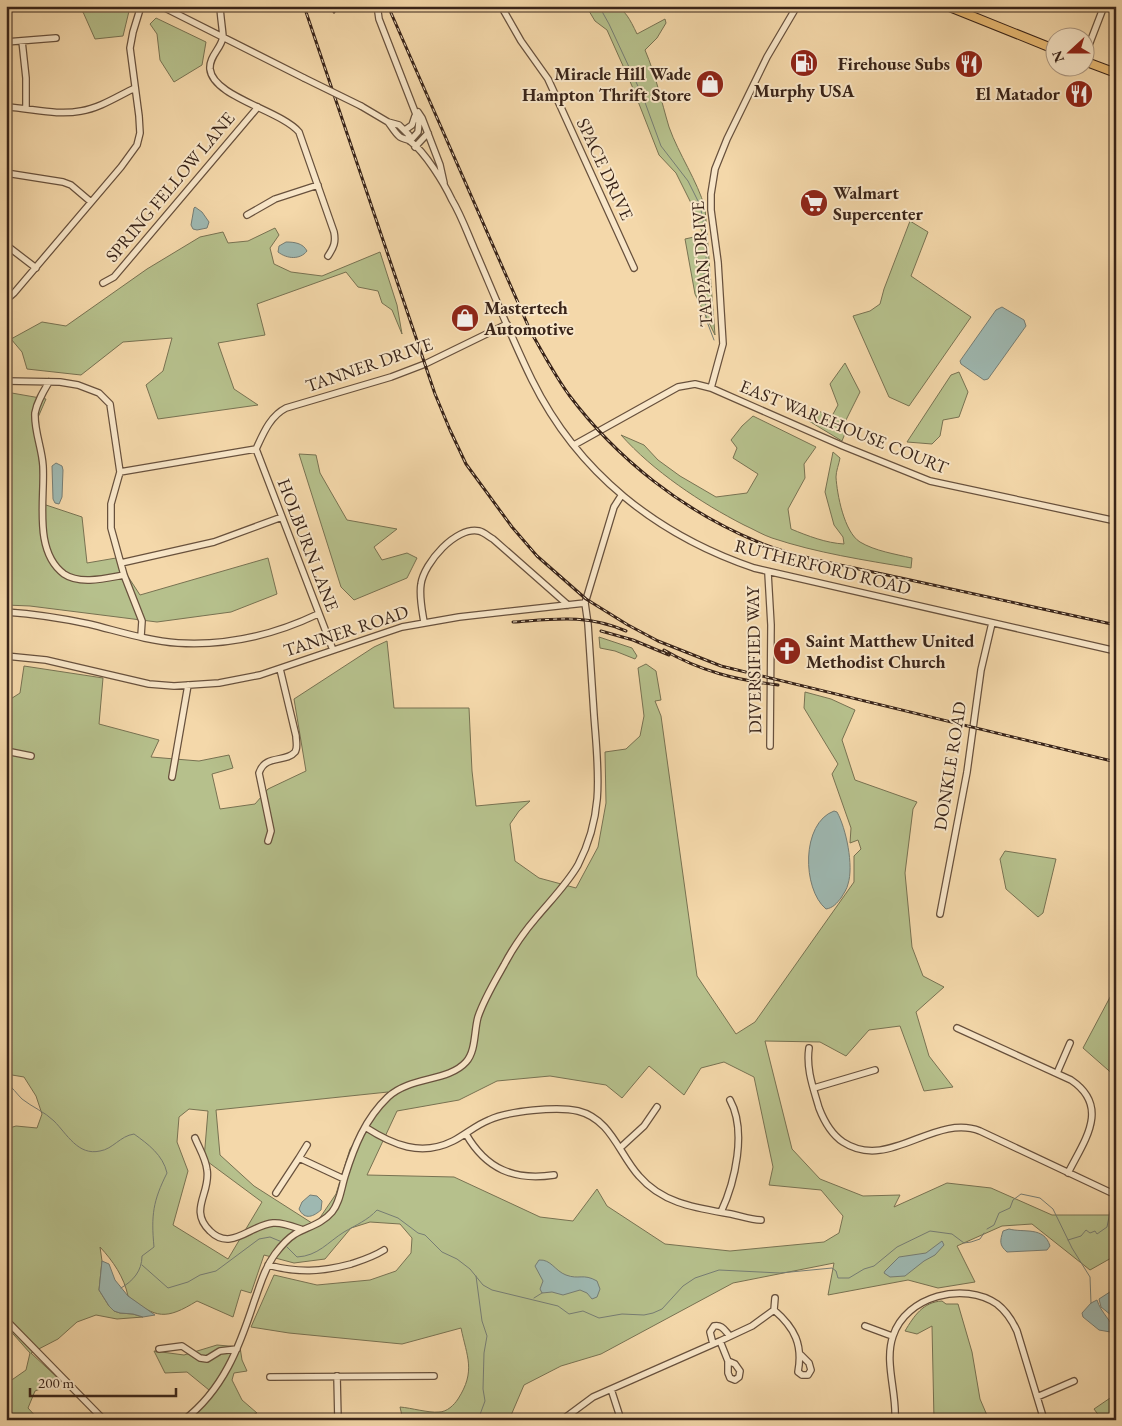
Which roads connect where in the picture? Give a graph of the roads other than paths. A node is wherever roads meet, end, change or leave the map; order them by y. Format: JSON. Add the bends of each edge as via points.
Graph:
{"nodes":[{"id":1,"x":142,"y":6,"type":"edge"},
{"id":2,"x":161,"y":6,"type":"edge"},
{"id":3,"x":220,"y":6,"type":"edge"},
{"id":4,"x":380,"y":6,"type":"edge"},
{"id":5,"x":501,"y":6,"type":"edge"},
{"id":6,"x":797,"y":6,"type":"edge"},
{"id":7,"x":947,"y":6,"type":"edge"},
{"id":8,"x":1104,"y":6,"type":"edge"},
{"id":9,"x":1094,"y":33,"type":"edge"},
{"id":10,"x":223,"y":37,"type":"junction"},
{"id":11,"x":56,"y":38,"type":"dead end"},
{"id":12,"x":22,"y":41,"type":"junction"},
{"id":13,"x":6,"y":42,"type":"edge"},
{"id":14,"x":1044,"y":45,"type":"edge"},
{"id":15,"x":1094,"y":64,"type":"edge"},
{"id":16,"x":1116,"y":73,"type":"edge"},
{"id":17,"x":135,"y":88,"type":"junction"},
{"id":18,"x":414,"y":106,"type":"junction"},
{"id":19,"x":6,"y":107,"type":"edge"},
{"id":20,"x":258,"y":107,"type":"junction"},
{"id":21,"x":26,"y":109,"type":"junction"},
{"id":22,"x":388,"y":122,"type":"junction"},
{"id":23,"x":405,"y":130,"type":"junction"},
{"id":24,"x":428,"y":133,"type":"junction"},
{"id":25,"x":410,"y":141,"type":"junction"},
{"id":26,"x":415,"y":147,"type":"junction"},
{"id":27,"x":6,"y":174,"type":"edge"},
{"id":28,"x":318,"y":185,"type":"junction"},
{"id":29,"x":446,"y":187,"type":"junction"},
{"id":30,"x":91,"y":202,"type":"junction"},
{"id":31,"x":246,"y":215,"type":"dead end"},
{"id":32,"x":6,"y":245,"type":"edge"},
{"id":33,"x":328,"y":256,"type":"dead end"},
{"id":34,"x":36,"y":268,"type":"junction"},
{"id":35,"x":634,"y":268,"type":"dead end"},
{"id":36,"x":102,"y":283,"type":"dead end"},
{"id":37,"x":6,"y":300,"type":"edge"},
{"id":38,"x":507,"y":324,"type":"junction"},
{"id":39,"x":6,"y":381,"type":"edge"},
{"id":40,"x":49,"y":382,"type":"junction"},
{"id":41,"x":712,"y":388,"type":"junction"},
{"id":42,"x":574,"y":445,"type":"junction"},
{"id":43,"x":256,"y":450,"type":"junction"},
{"id":44,"x":120,"y":472,"type":"junction"},
{"id":45,"x":621,"y":496,"type":"junction"},
{"id":46,"x":282,"y":517,"type":"junction"},
{"id":47,"x":1116,"y":521,"type":"edge"},
{"id":48,"x":122,"y":563,"type":"junction"},
{"id":49,"x":768,"y":573,"type":"junction"},
{"id":50,"x":124,"y":575,"type":"junction"},
{"id":51,"x":585,"y":603,"type":"junction"},
{"id":52,"x":568,"y":605,"type":"junction"},
{"id":53,"x":6,"y":612,"type":"edge"},
{"id":54,"x":318,"y":614,"type":"junction"},
{"id":55,"x":424,"y":622,"type":"junction"},
{"id":56,"x":992,"y":623,"type":"junction"},
{"id":57,"x":141,"y":636,"type":"junction"},
{"id":58,"x":333,"y":650,"type":"junction"},
{"id":59,"x":1116,"y":651,"type":"edge"},
{"id":60,"x":6,"y":656,"type":"edge"},
{"id":61,"x":280,"y":669,"type":"junction"},
{"id":62,"x":188,"y":685,"type":"junction"},
{"id":63,"x":770,"y":746,"type":"dead end"},
{"id":64,"x":6,"y":751,"type":"edge"},
{"id":65,"x":31,"y":756,"type":"dead end"},
{"id":66,"x":172,"y":777,"type":"dead end"},
{"id":67,"x":268,"y":841,"type":"dead end"},
{"id":68,"x":940,"y":914,"type":"dead end"},
{"id":69,"x":957,"y":1028,"type":"dead end"},
{"id":70,"x":1070,"y":1043,"type":"dead end"},
{"id":71,"x":810,"y":1048,"type":"dead end"},
{"id":72,"x":875,"y":1070,"type":"dead end"},
{"id":73,"x":1057,"y":1072,"type":"junction"},
{"id":74,"x":814,"y":1088,"type":"junction"},
{"id":75,"x":730,"y":1100,"type":"dead end"},
{"id":76,"x":658,"y":1107,"type":"dead end"},
{"id":77,"x":365,"y":1127,"type":"junction"},
{"id":78,"x":466,"y":1134,"type":"junction"},
{"id":79,"x":195,"y":1138,"type":"dead end"},
{"id":80,"x":307,"y":1145,"type":"dead end"},
{"id":81,"x":620,"y":1148,"type":"junction"},
{"id":82,"x":299,"y":1158,"type":"junction"},
{"id":83,"x":1068,"y":1173,"type":"junction"},
{"id":84,"x":554,"y":1175,"type":"dead end"},
{"id":85,"x":344,"y":1179,"type":"junction"},
{"id":86,"x":276,"y":1193,"type":"dead end"},
{"id":87,"x":1116,"y":1195,"type":"edge"},
{"id":88,"x":721,"y":1212,"type":"junction"},
{"id":89,"x":761,"y":1220,"type":"dead end"},
{"id":90,"x":303,"y":1230,"type":"junction"},
{"id":91,"x":384,"y":1250,"type":"dead end"},
{"id":92,"x":268,"y":1265,"type":"junction"},
{"id":93,"x":776,"y":1298,"type":"dead end"},
{"id":94,"x":774,"y":1310,"type":"junction"},
{"id":95,"x":6,"y":1320,"type":"edge"},
{"id":96,"x":865,"y":1326,"type":"dead end"},
{"id":97,"x":730,"y":1336,"type":"junction"},
{"id":98,"x":892,"y":1336,"type":"junction"},
{"id":99,"x":720,"y":1342,"type":"junction"},
{"id":100,"x":713,"y":1344,"type":"junction"},
{"id":101,"x":159,"y":1349,"type":"dead end"},
{"id":102,"x":237,"y":1349,"type":"junction"},
{"id":103,"x":801,"y":1355,"type":"dead end"},
{"id":104,"x":728,"y":1361,"type":"dead end"},
{"id":105,"x":337,"y":1376,"type":"junction"},
{"id":106,"x":434,"y":1376,"type":"dead end"},
{"id":107,"x":270,"y":1377,"type":"dead end"},
{"id":108,"x":1074,"y":1381,"type":"dead end"},
{"id":109,"x":612,"y":1389,"type":"junction"},
{"id":110,"x":1037,"y":1397,"type":"junction"},
{"id":111,"x":104,"y":1420,"type":"edge"},
{"id":112,"x":184,"y":1420,"type":"edge"},
{"id":113,"x":338,"y":1420,"type":"edge"},
{"id":114,"x":562,"y":1420,"type":"edge"},
{"id":115,"x":621,"y":1420,"type":"edge"},
{"id":116,"x":895,"y":1420,"type":"edge"},
{"id":117,"x":1044,"y":1420,"type":"edge"}],
"edges":[{"from":1,"to":17,"type":"street","via":[[130,45]]},
{"from":2,"to":10,"type":"street","name":"RUTHERFORD ROAD"},
{"from":3,"to":10,"type":"street"},
{"from":4,"to":18,"type":"street","via":[[379,19]]},
{"from":5,"to":35,"type":"street","name":"SPACE DRIVE","via":[[548,79]]},
{"from":6,"to":41,"type":"street","name":"TAPPAN DRIVE","via":[[767,57],[715,169],[711,194],[723,338]]},
{"from":7,"to":14,"type":"main road"},
{"from":8,"to":9,"type":"street"},
{"from":10,"to":20,"type":"street","via":[[212,58],[213,77],[220,87]]},
{"from":10,"to":22,"type":"street","name":"RUTHERFORD ROAD","bridge":true},
{"from":11,"to":12,"type":"street"},
{"from":12,"to":13,"type":"street"},
{"from":12,"to":21,"type":"street"},
{"from":15,"to":16,"type":"main road"},
{"from":17,"to":21,"type":"street","via":[[81,111],[62,113]]},
{"from":17,"to":30,"type":"street","via":[[140,124],[137,145]]},
{"from":18,"to":23,"type":"street","via":[[414,122]]},
{"from":18,"to":24,"type":"street"},
{"from":18,"to":25,"type":"street","via":[[419,130]]},
{"from":19,"to":21,"type":"street"},
{"from":20,"to":28,"type":"street","via":[[292,124],[299,132]]},
{"from":20,"to":36,"type":"street","name":"SPRING FELLOW LANE","via":[[114,277]]},
{"from":22,"to":23,"type":"street","name":"RUTHERFORD ROAD"},
{"from":22,"to":25,"type":"street","name":"RUTHERFORD ROAD","via":[[396,134]]},
{"from":23,"to":25,"type":"street","name":"RUTHERFORD ROAD"},
{"from":24,"to":26,"type":"street"},
{"from":24,"to":29,"type":"street"},
{"from":25,"to":26,"type":"street","name":"RUTHERFORD ROAD"},
{"from":26,"to":29,"type":"street","name":"RUTHERFORD ROAD"},
{"from":27,"to":30,"type":"street","via":[[64,182]]},
{"from":28,"to":31,"type":"street","via":[[276,199]]},
{"from":28,"to":33,"type":"street","via":[[336,240]]},
{"from":29,"to":38,"type":"street","name":"RUTHERFORD ROAD"},
{"from":30,"to":34,"type":"street"},
{"from":32,"to":34,"type":"street"},
{"from":34,"to":37,"type":"street"},
{"from":38,"to":42,"type":"street","name":"RUTHERFORD ROAD","via":[[542,399]]},
{"from":38,"to":43,"type":"street","name":"TANNER DRIVE","via":[[391,377],[281,410],[273,418]]},
{"from":39,"to":40,"type":"street"},
{"from":40,"to":44,"type":"street","via":[[87,387],[108,401]]},
{"from":40,"to":50,"type":"street","via":[[39,400],[35,418],[42,464],[45,542],[53,561],[68,576],[91,580]]},
{"from":41,"to":42,"type":"street","name":"EAST WAREHOUSE COURT","via":[[695,384],[678,387]]},
{"from":41,"to":47,"type":"street","name":"EAST WAREHOUSE COURT","via":[[930,481]]},
{"from":42,"to":45,"type":"street","name":"RUTHERFORD ROAD"},
{"from":43,"to":44,"type":"street"},
{"from":43,"to":46,"type":"street","name":"HOLBURN LANE"},
{"from":44,"to":48,"type":"street","via":[[112,496],[110,518]]},
{"from":45,"to":49,"type":"street","name":"RUTHERFORD ROAD","via":[[692,543]]},
{"from":45,"to":51,"type":"street","via":[[614,507]]},
{"from":46,"to":48,"type":"street","via":[[219,541]]},
{"from":46,"to":54,"type":"street","name":"HOLBURN LANE"},
{"from":48,"to":50,"type":"street"},
{"from":49,"to":56,"type":"street","name":"RUTHERFORD ROAD"},
{"from":49,"to":63,"type":"street","name":"DIVERSIFIED WAY"},
{"from":50,"to":57,"type":"street","via":[[139,612]]},
{"from":51,"to":52,"type":"street","name":"TANNER ROAD"},
{"from":51,"to":77,"type":"street","via":[[599,788],[595,818],[584,852],[569,879],[527,929],[505,962],[480,1013],[472,1051],[466,1062],[453,1072],[398,1089],[379,1107]]},
{"from":52,"to":55,"type":"street","name":"TANNER ROAD"},
{"from":52,"to":55,"type":"street","via":[[493,539],[480,531],[469,532],[438,551],[425,571],[420,593]]},
{"from":53,"to":57,"type":"street","via":[[48,616]]},
{"from":54,"to":57,"type":"street","via":[[279,630],[231,641],[178,643]]},
{"from":54,"to":58,"type":"street","name":"HOLBURN LANE"},
{"from":55,"to":58,"type":"street","name":"TANNER ROAD","via":[[385,631]]},
{"from":56,"to":59,"type":"street","name":"RUTHERFORD ROAD"},
{"from":56,"to":68,"type":"street","name":"DONKLE ROAD"},
{"from":58,"to":61,"type":"street","name":"TANNER ROAD"},
{"from":60,"to":62,"type":"street","name":"TANNER ROAD","via":[[53,662],[149,684]]},
{"from":61,"to":62,"type":"street","name":"TANNER ROAD","via":[[240,680]]},
{"from":61,"to":67,"type":"street","via":[[297,748],[290,755],[266,763],[259,773],[271,831]]},
{"from":62,"to":66,"type":"street"},
{"from":64,"to":65,"type":"street"},
{"from":69,"to":73,"type":"street"},
{"from":70,"to":73,"type":"street"},
{"from":71,"to":74,"type":"street","via":[[808,1068]]},
{"from":72,"to":74,"type":"street"},
{"from":73,"to":83,"type":"street","via":[[1083,1088],[1092,1111],[1090,1127]]},
{"from":74,"to":83,"type":"street","via":[[828,1127],[841,1140],[856,1148],[884,1150],[951,1128],[964,1127],[980,1131]]},
{"from":75,"to":88,"type":"street","via":[[737,1127],[738,1153]]},
{"from":76,"to":81,"type":"street","via":[[644,1126]]},
{"from":77,"to":78,"type":"street","via":[[396,1144],[417,1149],[440,1146]]},
{"from":77,"to":85,"type":"street"},
{"from":78,"to":81,"type":"street","via":[[508,1113],[572,1110],[599,1121]]},
{"from":78,"to":84,"type":"street","via":[[482,1156],[502,1170],[526,1176]]},
{"from":79,"to":90,"type":"street","via":[[207,1169],[208,1182],[199,1217],[213,1235],[222,1240],[233,1239],[260,1226],[275,1223]]},
{"from":80,"to":82,"type":"street"},
{"from":81,"to":88,"type":"street","via":[[639,1176],[660,1194],[684,1205]]},
{"from":82,"to":85,"type":"street"},
{"from":82,"to":86,"type":"street"},
{"from":83,"to":87,"type":"street"},
{"from":85,"to":90,"type":"street","via":[[332,1212],[321,1222]]},
{"from":88,"to":89,"type":"street"},
{"from":90,"to":92,"type":"street","via":[[286,1240]]},
{"from":91,"to":92,"type":"street","via":[[371,1258],[324,1271]]},
{"from":92,"to":102,"type":"street"},
{"from":93,"to":94,"type":"street"},
{"from":94,"to":97,"type":"street","via":[[752,1326]]},
{"from":94,"to":103,"type":"street","via":[[792,1329]]},
{"from":95,"to":111,"type":"street"},
{"from":96,"to":98,"type":"street"},
{"from":97,"to":99,"type":"street"},
{"from":97,"to":100,"type":"street","via":[[723,1327],[714,1326],[710,1329]]},
{"from":98,"to":110,"type":"street","via":[[905,1315],[925,1301],[958,1294],[987,1298],[1002,1308],[1014,1323]]},
{"from":98,"to":116,"type":"street","via":[[890,1362]]},
{"from":99,"to":100,"type":"street"},
{"from":99,"to":104,"type":"street"},
{"from":100,"to":109,"type":"street"},
{"from":101,"to":102,"type":"street","via":[[182,1346],[200,1358],[208,1359],[220,1351]]},
{"from":102,"to":112,"type":"street","via":[[212,1394]]},
{"from":105,"to":106,"type":"street"},
{"from":105,"to":107,"type":"street"},
{"from":105,"to":113,"type":"street"},
{"from":108,"to":110,"type":"street"},
{"from":109,"to":114,"type":"street","via":[[593,1397]]},
{"from":109,"to":115,"type":"street"},
{"from":110,"to":117,"type":"street"}]}
